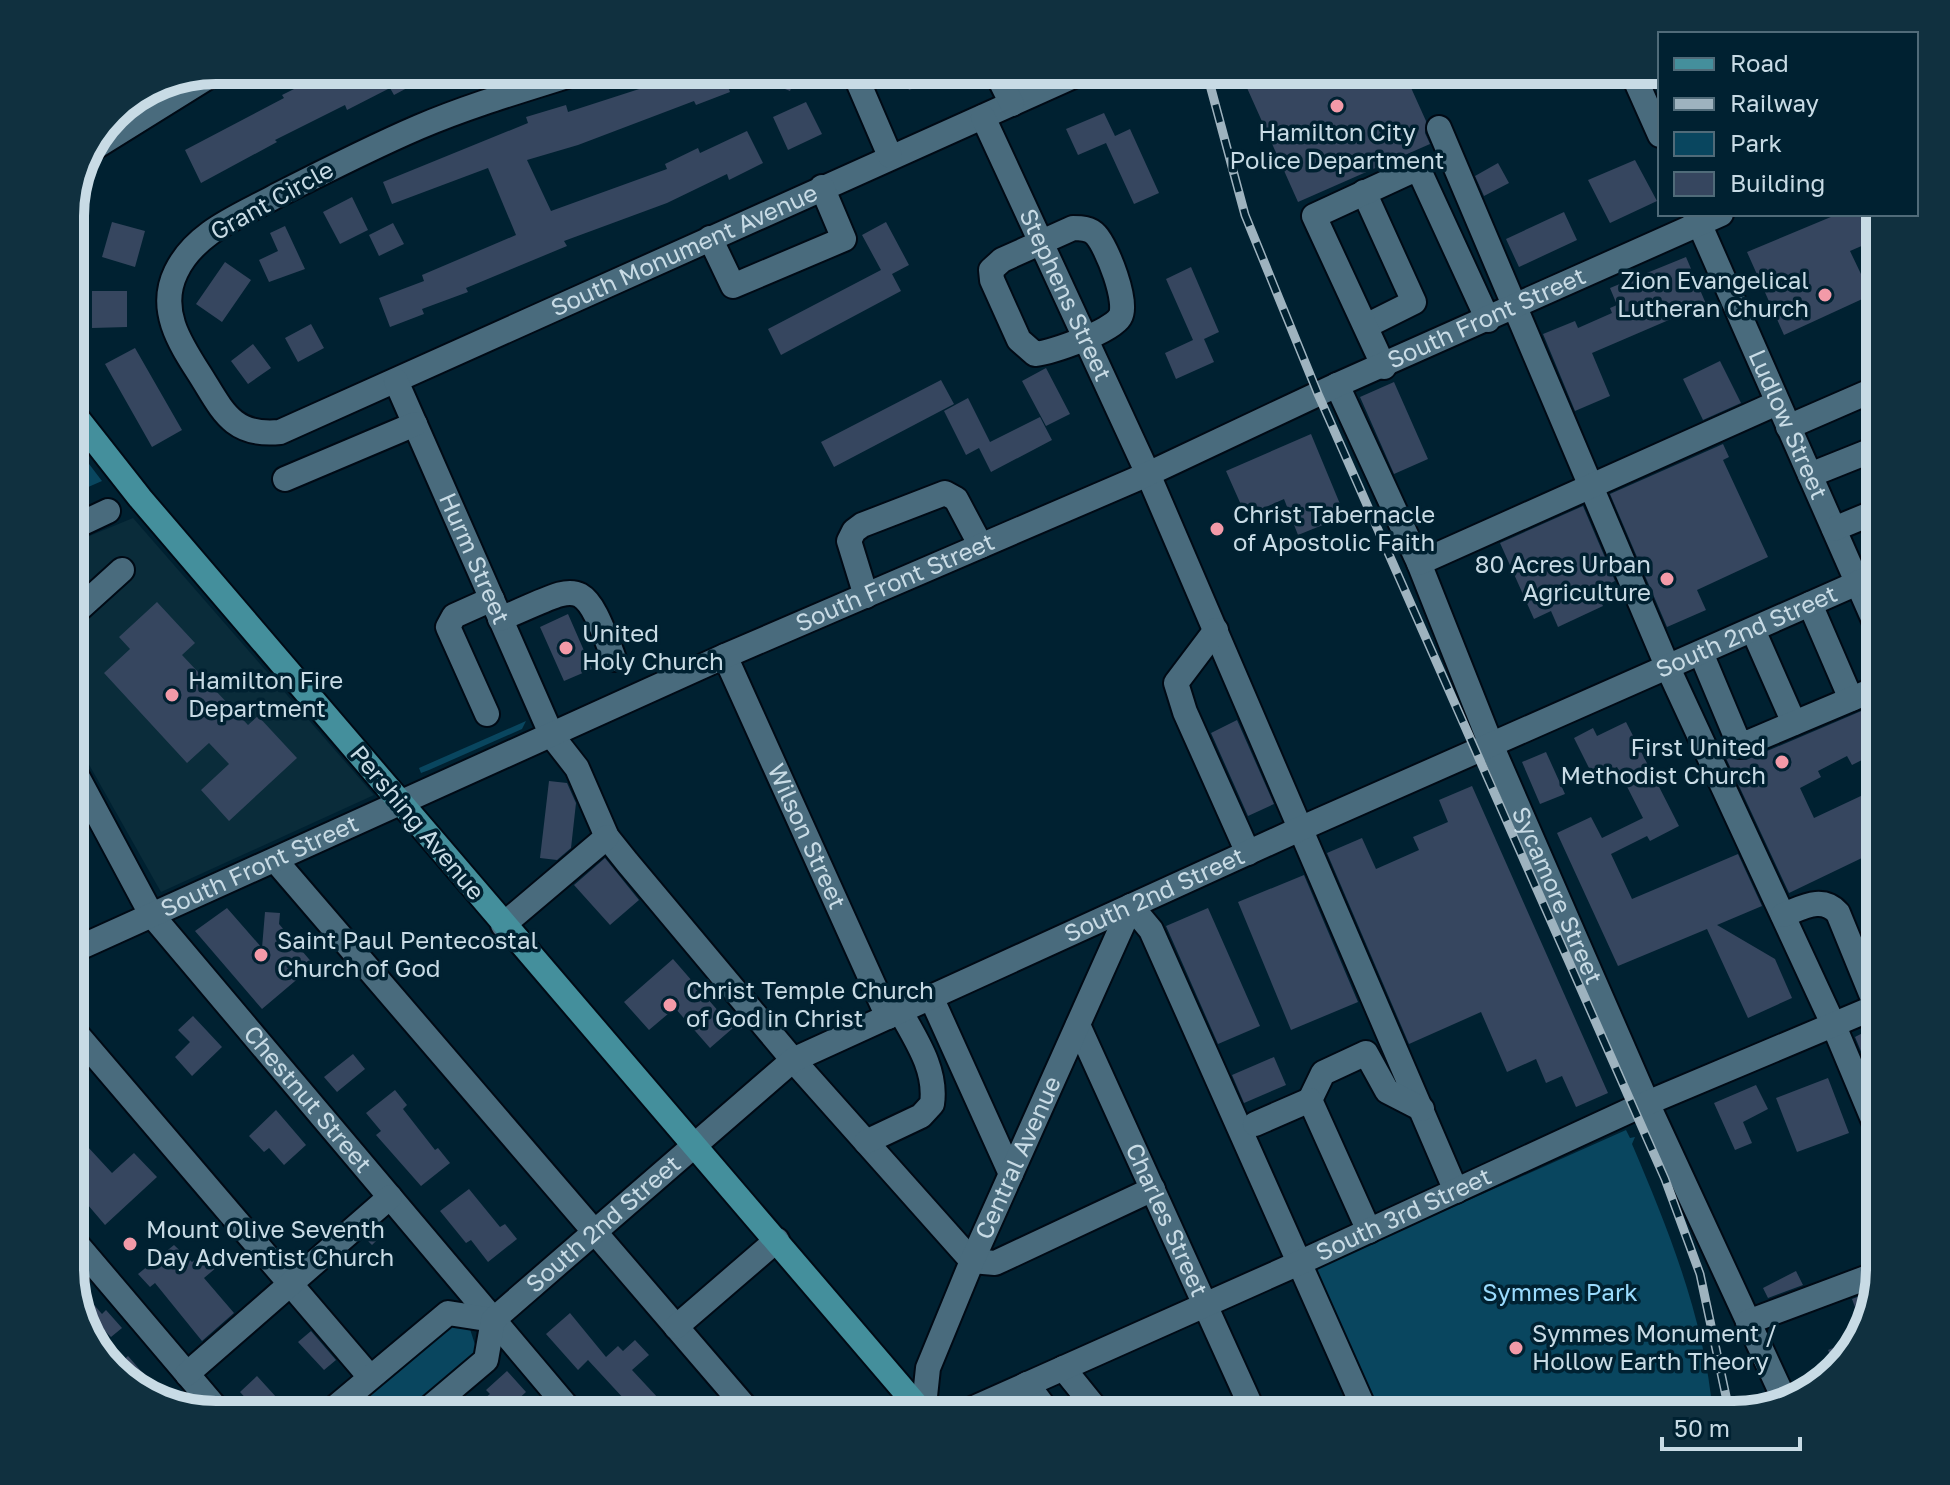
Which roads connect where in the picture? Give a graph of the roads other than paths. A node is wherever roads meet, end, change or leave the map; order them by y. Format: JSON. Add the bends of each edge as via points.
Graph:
{"nodes":[{"id":1,"x":545,"y":84,"type":"edge"},
{"id":2,"x":859,"y":84,"type":"edge"},
{"id":3,"x":1002,"y":84,"type":"edge"},
{"id":4,"x":1044,"y":84,"type":"edge"},
{"id":5,"x":1644,"y":84,"type":"edge"},
{"id":6,"x":192,"y":87,"type":"edge"},
{"id":7,"x":1012,"y":104,"type":"junction"},
{"id":8,"x":983,"y":117,"type":"junction"},
{"id":9,"x":1439,"y":128,"type":"dead end"},
{"id":10,"x":1658,"y":129,"type":"edge"},
{"id":11,"x":111,"y":137,"type":"edge"},
{"id":12,"x":890,"y":156,"type":"junction"},
{"id":13,"x":822,"y":187,"type":"junction"},
{"id":14,"x":1364,"y":192,"type":"junction"},
{"id":15,"x":1705,"y":217,"type":"edge"},
{"id":16,"x":710,"y":238,"type":"junction"},
{"id":17,"x":1040,"y":241,"type":"junction"},
{"id":18,"x":1515,"y":308,"type":"junction"},
{"id":19,"x":1488,"y":320,"type":"junction"},
{"id":20,"x":1366,"y":326,"type":"junction"},
{"id":21,"x":1085,"y":337,"type":"junction"},
{"id":22,"x":1384,"y":367,"type":"junction"},
{"id":23,"x":396,"y":381,"type":"junction"},
{"id":24,"x":1337,"y":385,"type":"junction"},
{"id":25,"x":1866,"y":393,"type":"edge"},
{"id":26,"x":1777,"y":403,"type":"junction"},
{"id":27,"x":415,"y":424,"type":"junction"},
{"id":28,"x":84,"y":427,"type":"edge"},
{"id":29,"x":1788,"y":427,"type":"junction"},
{"id":30,"x":280,"y":432,"type":"joint"},
{"id":31,"x":1866,"y":453,"type":"edge"},
{"id":32,"x":1148,"y":474,"type":"junction"},
{"id":33,"x":1810,"y":475,"type":"junction"},
{"id":34,"x":285,"y":479,"type":"dead end"},
{"id":35,"x":1592,"y":486,"type":"junction"},
{"id":36,"x":108,"y":511,"type":"dead end"},
{"id":37,"x":1866,"y":516,"type":"edge"},
{"id":38,"x":84,"y":522,"type":"edge"},
{"id":39,"x":1834,"y":529,"type":"junction"},
{"id":40,"x":981,"y":546,"type":"junction"},
{"id":41,"x":1419,"y":563,"type":"junction"},
{"id":42,"x":122,"y":570,"type":"dead end"},
{"id":43,"x":1866,"y":573,"type":"edge"},
{"id":44,"x":1866,"y":578,"type":"edge"},
{"id":45,"x":866,"y":596,"type":"junction"},
{"id":46,"x":84,"y":604,"type":"edge"},
{"id":47,"x":1810,"y":604,"type":"junction"},
{"id":48,"x":496,"y":609,"type":"junction"},
{"id":49,"x":1216,"y":630,"type":"junction"},
{"id":50,"x":1753,"y":630,"type":"junction"},
{"id":51,"x":1701,"y":653,"type":"junction"},
{"id":52,"x":725,"y":656,"type":"junction"},
{"id":53,"x":614,"y":659,"type":"dead end"},
{"id":54,"x":1668,"y":668,"type":"junction"},
{"id":55,"x":1866,"y":693,"type":"edge"},
{"id":56,"x":1851,"y":699,"type":"junction"},
{"id":57,"x":487,"y":714,"type":"dead end"},
{"id":58,"x":1794,"y":723,"type":"junction"},
{"id":59,"x":552,"y":736,"type":"junction"},
{"id":60,"x":1492,"y":747,"type":"junction"},
{"id":61,"x":84,"y":789,"type":"edge"},
{"id":62,"x":400,"y":801,"type":"junction"},
{"id":63,"x":1302,"y":828,"type":"junction"},
{"id":64,"x":607,"y":837,"type":"junction"},
{"id":65,"x":1248,"y":853,"type":"junction"},
{"id":66,"x":275,"y":860,"type":"junction"},
{"id":67,"x":1131,"y":906,"type":"junction"},
{"id":68,"x":151,"y":914,"type":"junction"},
{"id":69,"x":1783,"y":915,"type":"junction"},
{"id":70,"x":503,"y":925,"type":"junction"},
{"id":71,"x":84,"y":945,"type":"edge"},
{"id":72,"x":1866,"y":978,"type":"edge"},
{"id":73,"x":931,"y":997,"type":"junction"},
{"id":74,"x":1866,"y":1011,"type":"edge"},
{"id":75,"x":894,"y":1014,"type":"junction"},
{"id":76,"x":1078,"y":1025,"type":"junction"},
{"id":77,"x":1834,"y":1026,"type":"junction"},
{"id":78,"x":84,"y":1042,"type":"edge"},
{"id":79,"x":793,"y":1060,"type":"junction"},
{"id":80,"x":1310,"y":1100,"type":"junction"},
{"id":81,"x":1866,"y":1103,"type":"edge"},
{"id":82,"x":1648,"y":1105,"type":"junction"},
{"id":83,"x":1422,"y":1109,"type":"junction"},
{"id":84,"x":1255,"y":1124,"type":"dead end"},
{"id":85,"x":866,"y":1142,"type":"junction"},
{"id":86,"x":695,"y":1143,"type":"junction"},
{"id":87,"x":1011,"y":1174,"type":"junction"},
{"id":88,"x":1153,"y":1189,"type":"junction"},
{"id":89,"x":1456,"y":1191,"type":"junction"},
{"id":90,"x":390,"y":1197,"type":"junction"},
{"id":91,"x":595,"y":1231,"type":"junction"},
{"id":92,"x":1369,"y":1231,"type":"junction"},
{"id":93,"x":777,"y":1240,"type":"junction"},
{"id":94,"x":84,"y":1253,"type":"edge"},
{"id":95,"x":972,"y":1261,"type":"junction"},
{"id":96,"x":1299,"y":1263,"type":"junction"},
{"id":97,"x":1865,"y":1278,"type":"edge"},
{"id":98,"x":291,"y":1284,"type":"junction"},
{"id":99,"x":1203,"y":1305,"type":"junction"},
{"id":100,"x":493,"y":1320,"type":"junction"},
{"id":101,"x":1748,"y":1322,"type":"junction"},
{"id":102,"x":676,"y":1327,"type":"junction"},
{"id":103,"x":1063,"y":1368,"type":"junction"},
{"id":104,"x":187,"y":1374,"type":"junction"},
{"id":105,"x":370,"y":1377,"type":"junction"},
{"id":106,"x":1027,"y":1384,"type":"junction"},
{"id":107,"x":1781,"y":1392,"type":"edge"},
{"id":108,"x":210,"y":1401,"type":"edge"},
{"id":109,"x":342,"y":1401,"type":"edge"},
{"id":110,"x":438,"y":1401,"type":"edge"},
{"id":111,"x":562,"y":1401,"type":"edge"},
{"id":112,"x":740,"y":1401,"type":"edge"},
{"id":113,"x":912,"y":1401,"type":"edge"},
{"id":114,"x":925,"y":1401,"type":"edge"},
{"id":115,"x":1000,"y":1401,"type":"edge"},
{"id":116,"x":1040,"y":1401,"type":"edge"},
{"id":117,"x":1090,"y":1401,"type":"edge"},
{"id":118,"x":1248,"y":1401,"type":"edge"},
{"id":119,"x":1361,"y":1401,"type":"edge"}],
"edges":[{"from":1,"to":30,"type":"street","name":"Grant Circle","via":[[421,126],[337,164],[210,231],[186,254],[169,296],[180,344],[229,420],[260,434]]},
{"from":2,"to":12,"type":"street"},
{"from":3,"to":7,"type":"street"},
{"from":4,"to":7,"type":"street","name":"South Monument Avenue"},
{"from":5,"to":10,"type":"street"},
{"from":6,"to":11,"type":"street"},
{"from":7,"to":8,"type":"street","name":"South Monument Avenue"},
{"from":8,"to":12,"type":"street","name":"South Monument Avenue"},
{"from":8,"to":17,"type":"street","name":"Stephens Street"},
{"from":9,"to":18,"type":"street"},
{"from":12,"to":13,"type":"street","name":"South Monument Avenue"},
{"from":13,"to":16,"type":"street","name":"South Monument Avenue"},
{"from":13,"to":16,"type":"street","via":[[844,239],[733,286]]},
{"from":14,"to":19,"type":"street","via":[[1418,168]]},
{"from":14,"to":20,"type":"street","via":[[1414,302]]},
{"from":14,"to":20,"type":"street","via":[[1314,216]]},
{"from":15,"to":18,"type":"street","name":"South Front Street"},
{"from":15,"to":26,"type":"street","name":"Ludlow Street"},
{"from":16,"to":23,"type":"street","name":"South Monument Avenue"},
{"from":17,"to":21,"type":"street","name":"Stephens Street"},
{"from":17,"to":21,"type":"street","via":[[1073,228],[1096,235],[1124,302],[1121,317]]},
{"from":17,"to":21,"type":"street","via":[[991,270],[1019,340],[1035,354]]},
{"from":18,"to":19,"type":"street","name":"South Front Street"},
{"from":18,"to":35,"type":"street"},
{"from":19,"to":22,"type":"street","name":"South Front Street"},
{"from":20,"to":22,"type":"street"},
{"from":21,"to":32,"type":"street","name":"Stephens Street"},
{"from":22,"to":24,"type":"street","name":"South Front Street"},
{"from":23,"to":27,"type":"street","name":"Hurm Street"},
{"from":23,"to":30,"type":"street","name":"South Monument Avenue"},
{"from":24,"to":32,"type":"street","name":"South Front Street"},
{"from":24,"to":41,"type":"street","name":"Sycamore Street"},
{"from":25,"to":29,"type":"street"},
{"from":26,"to":29,"type":"street","name":"Ludlow Street"},
{"from":26,"to":35,"type":"street"},
{"from":27,"to":34,"type":"street"},
{"from":27,"to":48,"type":"street","name":"Hurm Street"},
{"from":28,"to":62,"type":"main road","name":"Pershing Avenue"},
{"from":29,"to":33,"type":"street","name":"Ludlow Street"},
{"from":31,"to":33,"type":"street"},
{"from":32,"to":40,"type":"street","name":"South Front Street"},
{"from":32,"to":49,"type":"street","name":"Stephens Street"},
{"from":33,"to":39,"type":"street","name":"Ludlow Street"},
{"from":35,"to":41,"type":"street"},
{"from":35,"to":54,"type":"street"},
{"from":36,"to":38,"type":"street"},
{"from":37,"to":39,"type":"street"},
{"from":39,"to":43,"type":"street","name":"Ludlow Street"},
{"from":40,"to":45,"type":"street","name":"South Front Street"},
{"from":40,"to":45,"type":"street","via":[[956,499],[945,493],[862,525],[849,541]]},
{"from":41,"to":60,"type":"street","name":"Sycamore Street"},
{"from":42,"to":46,"type":"street"},
{"from":44,"to":47,"type":"street","name":"South 2nd Street"},
{"from":45,"to":52,"type":"street","name":"South Front Street"},
{"from":47,"to":50,"type":"street","name":"South 2nd Street"},
{"from":47,"to":56,"type":"street"},
{"from":48,"to":53,"type":"street","via":[[557,593],[582,595],[595,608]]},
{"from":48,"to":57,"type":"street","via":[[454,616],[448,627]]},
{"from":48,"to":59,"type":"street","name":"Hurm Street"},
{"from":49,"to":63,"type":"street","name":"Stephens Street"},
{"from":49,"to":65,"type":"street","via":[[1176,683]]},
{"from":50,"to":51,"type":"street","name":"South 2nd Street"},
{"from":50,"to":58,"type":"street"},
{"from":51,"to":54,"type":"street","name":"South 2nd Street"},
{"from":51,"to":58,"type":"street","via":[[1740,746]]},
{"from":52,"to":59,"type":"street","name":"South Front Street"},
{"from":52,"to":75,"type":"street","name":"Wilson Street"},
{"from":54,"to":60,"type":"street","name":"South 2nd Street"},
{"from":54,"to":69,"type":"street"},
{"from":55,"to":56,"type":"street"},
{"from":56,"to":58,"type":"street"},
{"from":59,"to":62,"type":"street","name":"South Front Street"},
{"from":59,"to":64,"type":"street","name":"Hurm Street","via":[[577,768]]},
{"from":60,"to":63,"type":"street","name":"South 2nd Street"},
{"from":60,"to":82,"type":"street","name":"Sycamore Street"},
{"from":61,"to":68,"type":"street","name":"Chestnut Street"},
{"from":62,"to":66,"type":"street","name":"South Front Street"},
{"from":62,"to":70,"type":"main road","name":"Pershing Avenue"},
{"from":63,"to":65,"type":"street","name":"South 2nd Street"},
{"from":63,"to":83,"type":"street","name":"Stephens Street"},
{"from":64,"to":70,"type":"street"},
{"from":64,"to":79,"type":"street","name":"Hurm Street"},
{"from":65,"to":67,"type":"street","name":"South 2nd Street"},
{"from":66,"to":68,"type":"street","name":"South Front Street"},
{"from":66,"to":91,"type":"street"},
{"from":67,"to":73,"type":"street","name":"South 2nd Street"},
{"from":67,"to":76,"type":"street","name":"Central Avenue"},
{"from":67,"to":96,"type":"street","via":[[1151,930]]},
{"from":68,"to":71,"type":"street","name":"South Front Street"},
{"from":68,"to":90,"type":"street","name":"Chestnut Street"},
{"from":69,"to":72,"type":"street","via":[[1819,902],[1830,904]]},
{"from":69,"to":77,"type":"street"},
{"from":70,"to":86,"type":"main road","name":"Pershing Avenue"},
{"from":73,"to":75,"type":"street","name":"South 2nd Street"},
{"from":73,"to":87,"type":"street"},
{"from":74,"to":77,"type":"street","name":"South 3rd Street"},
{"from":75,"to":79,"type":"street","name":"South 2nd Street"},
{"from":75,"to":85,"type":"street","name":"Wilson Street","via":[[924,1056],[932,1104],[921,1116]]},
{"from":76,"to":87,"type":"street","name":"Central Avenue"},
{"from":76,"to":88,"type":"street","name":"Charles Street"},
{"from":77,"to":81,"type":"street"},
{"from":77,"to":82,"type":"street","name":"South 3rd Street"},
{"from":78,"to":98,"type":"street"},
{"from":79,"to":85,"type":"street","name":"Hurm Street"},
{"from":79,"to":86,"type":"street","name":"South 2nd Street"},
{"from":80,"to":83,"type":"street","via":[[1323,1073],[1366,1053],[1387,1091]]},
{"from":80,"to":84,"type":"street"},
{"from":80,"to":92,"type":"street"},
{"from":82,"to":89,"type":"street","name":"South 3rd Street"},
{"from":82,"to":101,"type":"street","name":"Sycamore Street"},
{"from":83,"to":89,"type":"street","name":"Stephens Street"},
{"from":85,"to":95,"type":"street","name":"Hurm Street"},
{"from":86,"to":91,"type":"street","name":"South 2nd Street"},
{"from":86,"to":93,"type":"main road","name":"Pershing Avenue"},
{"from":87,"to":95,"type":"street","name":"Central Avenue"},
{"from":88,"to":95,"type":"street","via":[[995,1263]]},
{"from":88,"to":99,"type":"street","name":"Charles Street"},
{"from":89,"to":92,"type":"street","name":"South 3rd Street"},
{"from":90,"to":98,"type":"street"},
{"from":90,"to":100,"type":"street","name":"Chestnut Street"},
{"from":91,"to":100,"type":"street","name":"South 2nd Street"},
{"from":91,"to":102,"type":"street"},
{"from":92,"to":96,"type":"street","name":"South 3rd Street"},
{"from":93,"to":102,"type":"street"},
{"from":93,"to":113,"type":"main road","name":"Pershing Avenue"},
{"from":94,"to":104,"type":"street"},
{"from":95,"to":114,"type":"street","name":"Central Avenue","via":[[928,1368]]},
{"from":96,"to":99,"type":"street","name":"South 3rd Street"},
{"from":96,"to":119,"type":"street"},
{"from":97,"to":101,"type":"street"},
{"from":98,"to":104,"type":"street"},
{"from":98,"to":105,"type":"street"},
{"from":99,"to":103,"type":"street","name":"South 3rd Street"},
{"from":99,"to":118,"type":"street","name":"Charles Street"},
{"from":100,"to":105,"type":"street","via":[[448,1313]]},
{"from":100,"to":110,"type":"street","via":[[486,1360]]},
{"from":100,"to":111,"type":"street","name":"Chestnut Street"},
{"from":101,"to":107,"type":"street","name":"Sycamore Street"},
{"from":102,"to":112,"type":"street"},
{"from":103,"to":106,"type":"street","name":"South 3rd Street"},
{"from":103,"to":117,"type":"street"},
{"from":104,"to":108,"type":"street"},
{"from":105,"to":109,"type":"street"},
{"from":106,"to":115,"type":"street","name":"South 3rd Street"},
{"from":106,"to":116,"type":"street"}]}
